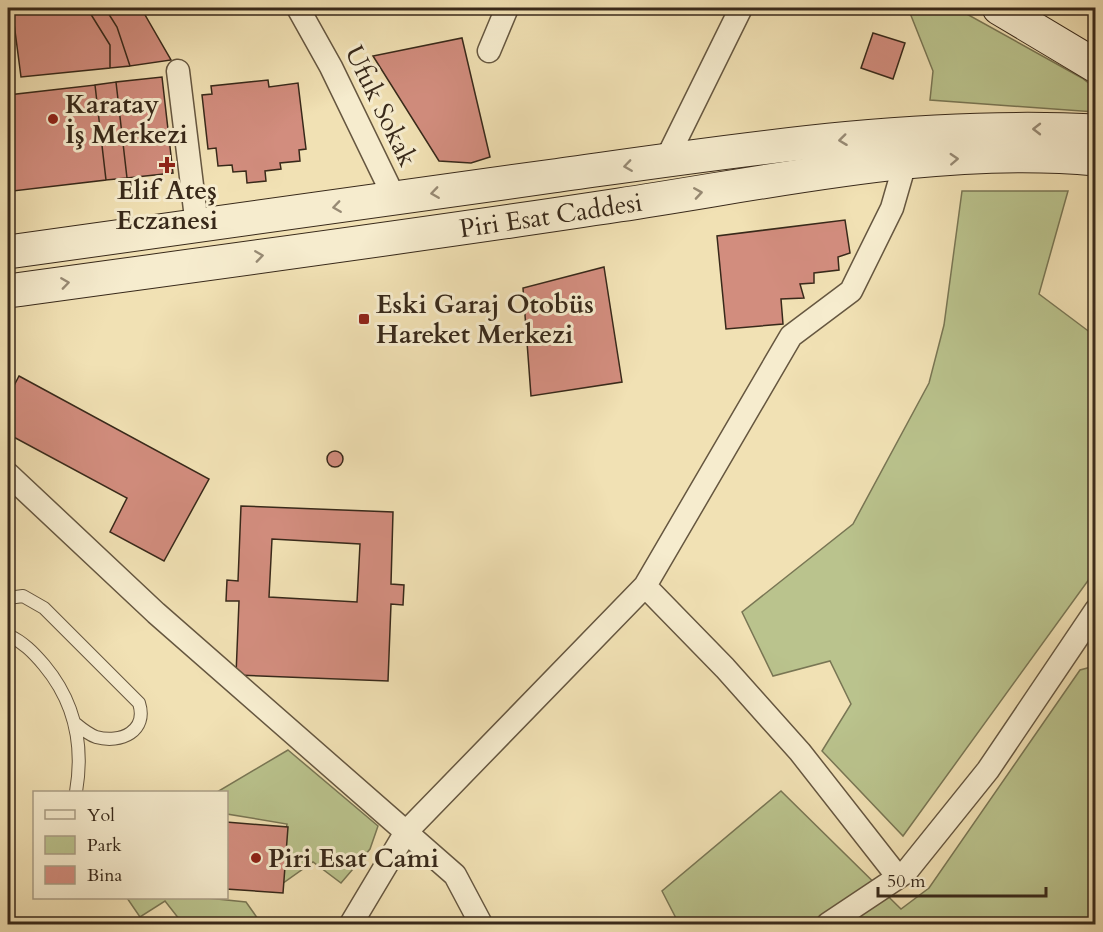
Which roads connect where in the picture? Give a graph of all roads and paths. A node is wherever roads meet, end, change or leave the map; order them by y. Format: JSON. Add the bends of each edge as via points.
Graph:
{"nodes":[{"id":1,"x":298,"y":8,"type":"edge"},
{"id":2,"x":507,"y":8,"type":"edge"},
{"id":3,"x":741,"y":8,"type":"edge"},
{"id":4,"x":999,"y":8,"type":"edge"},
{"id":5,"x":489,"y":51,"type":"dead end"},
{"id":6,"x":1095,"y":66,"type":"edge"},
{"id":7,"x":178,"y":71,"type":"dead end"},
{"id":8,"x":1095,"y":131,"type":"edge"},
{"id":9,"x":1095,"y":159,"type":"edge"},
{"id":10,"x":666,"y":160,"type":"junction"},
{"id":11,"x":905,"y":163,"type":"junction"},
{"id":12,"x":395,"y":199,"type":"junction"},
{"id":13,"x":197,"y":226,"type":"junction"},
{"id":14,"x":8,"y":252,"type":"edge"},
{"id":15,"x":8,"y":291,"type":"edge"},
{"id":16,"x":8,"y":474,"type":"edge"},
{"id":17,"x":645,"y":586,"type":"junction"},
{"id":18,"x":8,"y":598,"type":"edge"},
{"id":19,"x":1095,"y":610,"type":"edge"},
{"id":20,"x":8,"y":635,"type":"edge"},
{"id":21,"x":76,"y":724,"type":"junction"},
{"id":22,"x":76,"y":791,"type":"edge"},
{"id":23,"x":406,"y":832,"type":"junction"},
{"id":24,"x":898,"y":878,"type":"junction"},
{"id":25,"x":351,"y":924,"type":"edge"},
{"id":26,"x":481,"y":924,"type":"edge"},
{"id":27,"x":828,"y":924,"type":"edge"}],
"edges":[{"from":1,"to":12,"type":"street","name":"Ufuk Sokak"},
{"from":2,"to":5,"type":"street"},
{"from":3,"to":10,"type":"street"},
{"from":4,"to":6,"type":"main road"},
{"from":7,"to":13,"type":"street"},
{"from":8,"to":10,"type":"main road","name":"Piri Esat Caddesi","one_way":true,"via":[[932,131]]},
{"from":11,"to":9,"type":"main road","name":"Piri Esat Caddesi","one_way":true,"via":[[1048,156]]},
{"from":10,"to":12,"type":"main road","name":"Piri Esat Caddesi","one_way":true},
{"from":15,"to":11,"type":"main road","name":"Piri Esat Caddesi","one_way":true},
{"from":11,"to":17,"type":"street","via":[[892,208],[851,291],[791,336]]},
{"from":12,"to":13,"type":"main road","name":"Piri Esat Caddesi","one_way":true},
{"from":13,"to":14,"type":"main road","name":"Piri Esat Caddesi"},
{"from":16,"to":23,"type":"street","via":[[156,613]]},
{"from":17,"to":23,"type":"street"},
{"from":17,"to":24,"type":"street","via":[[800,752]]},
{"from":18,"to":21,"type":"lane","via":[[23,596],[44,608],[139,703],[142,713],[132,734],[110,738],[90,734]]},
{"from":19,"to":24,"type":"street","via":[[988,770]]},
{"from":20,"to":21,"type":"lane","via":[[25,644],[58,683]]},
{"from":21,"to":22,"type":"lane"},
{"from":23,"to":25,"type":"street"},
{"from":23,"to":26,"type":"street","via":[[455,875]]},
{"from":24,"to":27,"type":"street"}]}
